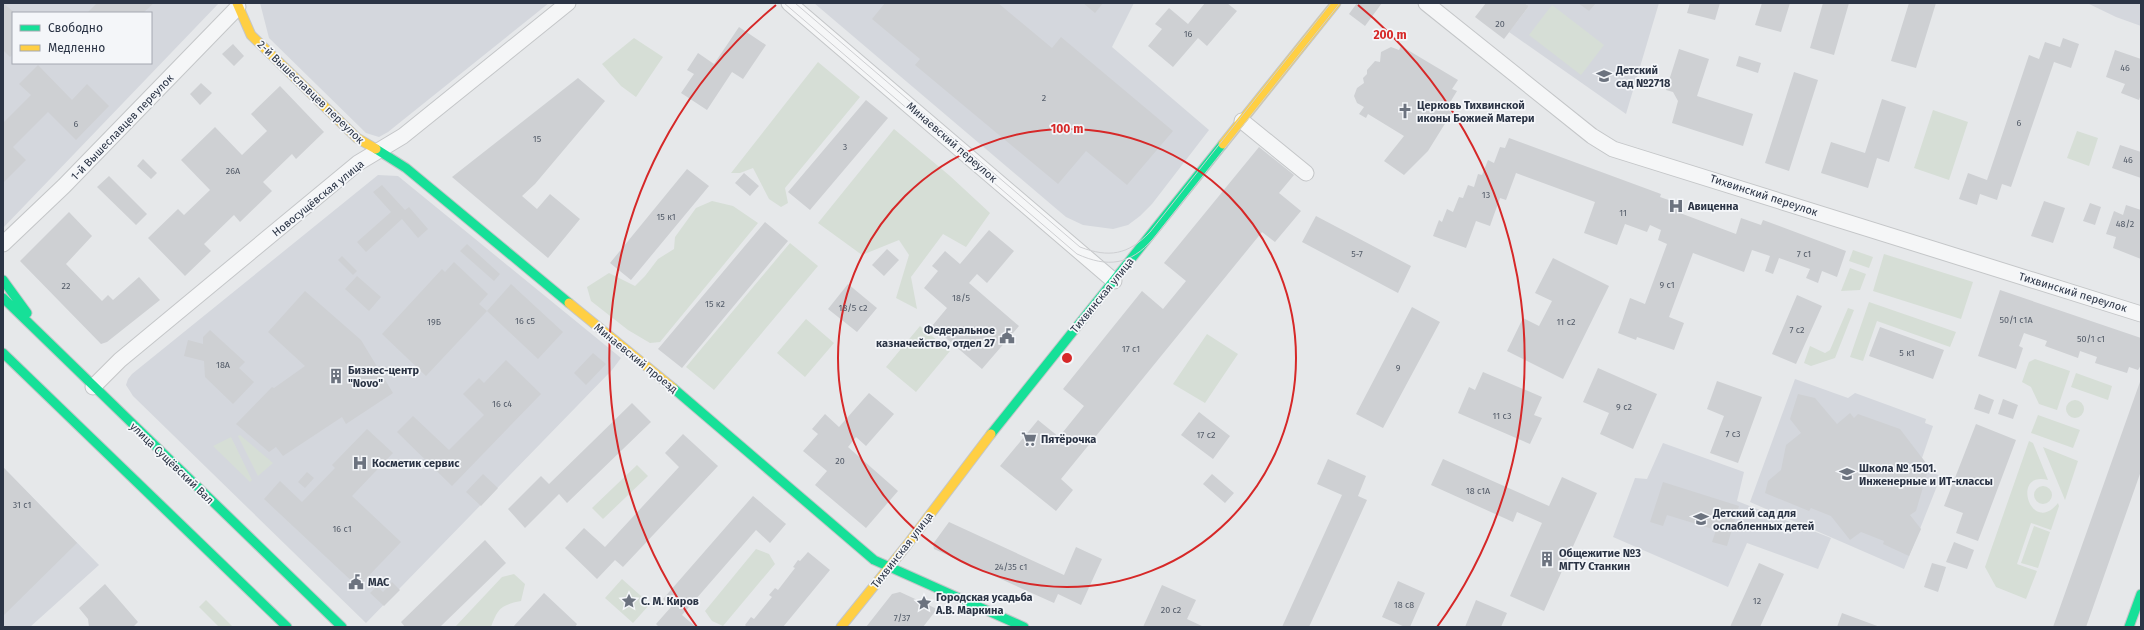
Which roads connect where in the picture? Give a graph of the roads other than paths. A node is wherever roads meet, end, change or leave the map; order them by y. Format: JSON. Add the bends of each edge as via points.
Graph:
{"nodes":[{"id":1,"x":568,"y":3,"type":"edge"},
{"id":2,"x":789,"y":3,"type":"edge"},
{"id":3,"x":1336,"y":3,"type":"edge"},
{"id":4,"x":1426,"y":3,"type":"edge"},
{"id":5,"x":237,"y":5,"type":"edge"},
{"id":6,"x":1242,"y":121,"type":"junction"},
{"id":7,"x":381,"y":151,"type":"junction"},
{"id":8,"x":1306,"y":173,"type":"dead end"},
{"id":9,"x":3,"y":244,"type":"edge"},
{"id":10,"x":3,"y":280,"type":"edge"},
{"id":11,"x":1114,"y":281,"type":"junction"},
{"id":12,"x":3,"y":298,"type":"edge"},
{"id":13,"x":2141,"y":314,"type":"edge"},
{"id":14,"x":45,"y":338,"type":"junction"},
{"id":15,"x":3,"y":353,"type":"edge"},
{"id":16,"x":93,"y":386,"type":"junction"},
{"id":17,"x":889,"y":567,"type":"junction"},
{"id":18,"x":2141,"y":594,"type":"edge"},
{"id":19,"x":287,"y":627,"type":"edge"},
{"id":20,"x":342,"y":627,"type":"edge"},
{"id":21,"x":841,"y":627,"type":"edge"},
{"id":22,"x":1024,"y":627,"type":"edge"},
{"id":23,"x":2129,"y":627,"type":"edge"}],
"edges":[{"from":1,"to":7,"type":"street","name":"Новосущёвская улица"},
{"from":2,"to":11,"type":"street","name":"Минаевский переулок"},
{"from":3,"to":6,"type":"street","name":"Тихвинская улица"},
{"from":4,"to":13,"type":"street","name":"Тихвинский переулок","via":[[1592,136],[1613,149]]},
{"from":5,"to":7,"type":"street","name":"2-й Вышеславцев переулок","via":[[251,35],[357,138]]},
{"from":5,"to":9,"type":"street","name":"1-й Вышеславцев переулок","via":[[64,186]]},
{"from":6,"to":8,"type":"street"},
{"from":6,"to":11,"type":"street","name":"Тихвинская улица"},
{"from":7,"to":16,"type":"street","name":"Новосущёвская улица","via":[[358,163],[120,360]]},
{"from":7,"to":17,"type":"street","name":"Минаевский проезд","via":[[406,168],[691,403],[863,551]]},
{"from":10,"to":14,"type":"street"},
{"from":11,"to":17,"type":"street","name":"Тихвинская улица","via":[[965,466]]},
{"from":12,"to":14,"type":"street","name":"улица Сущёвский Вал"},
{"from":14,"to":16,"type":"street","name":"улица Сущёвский Вал"},
{"from":15,"to":19,"type":"street"},
{"from":16,"to":20,"type":"street","name":"улица Сущёвский Вал"},
{"from":17,"to":21,"type":"street","name":"Тихвинская улица"},
{"from":17,"to":22,"type":"street","name":"Минаевский проезд"},
{"from":18,"to":23,"type":"street"}]}
